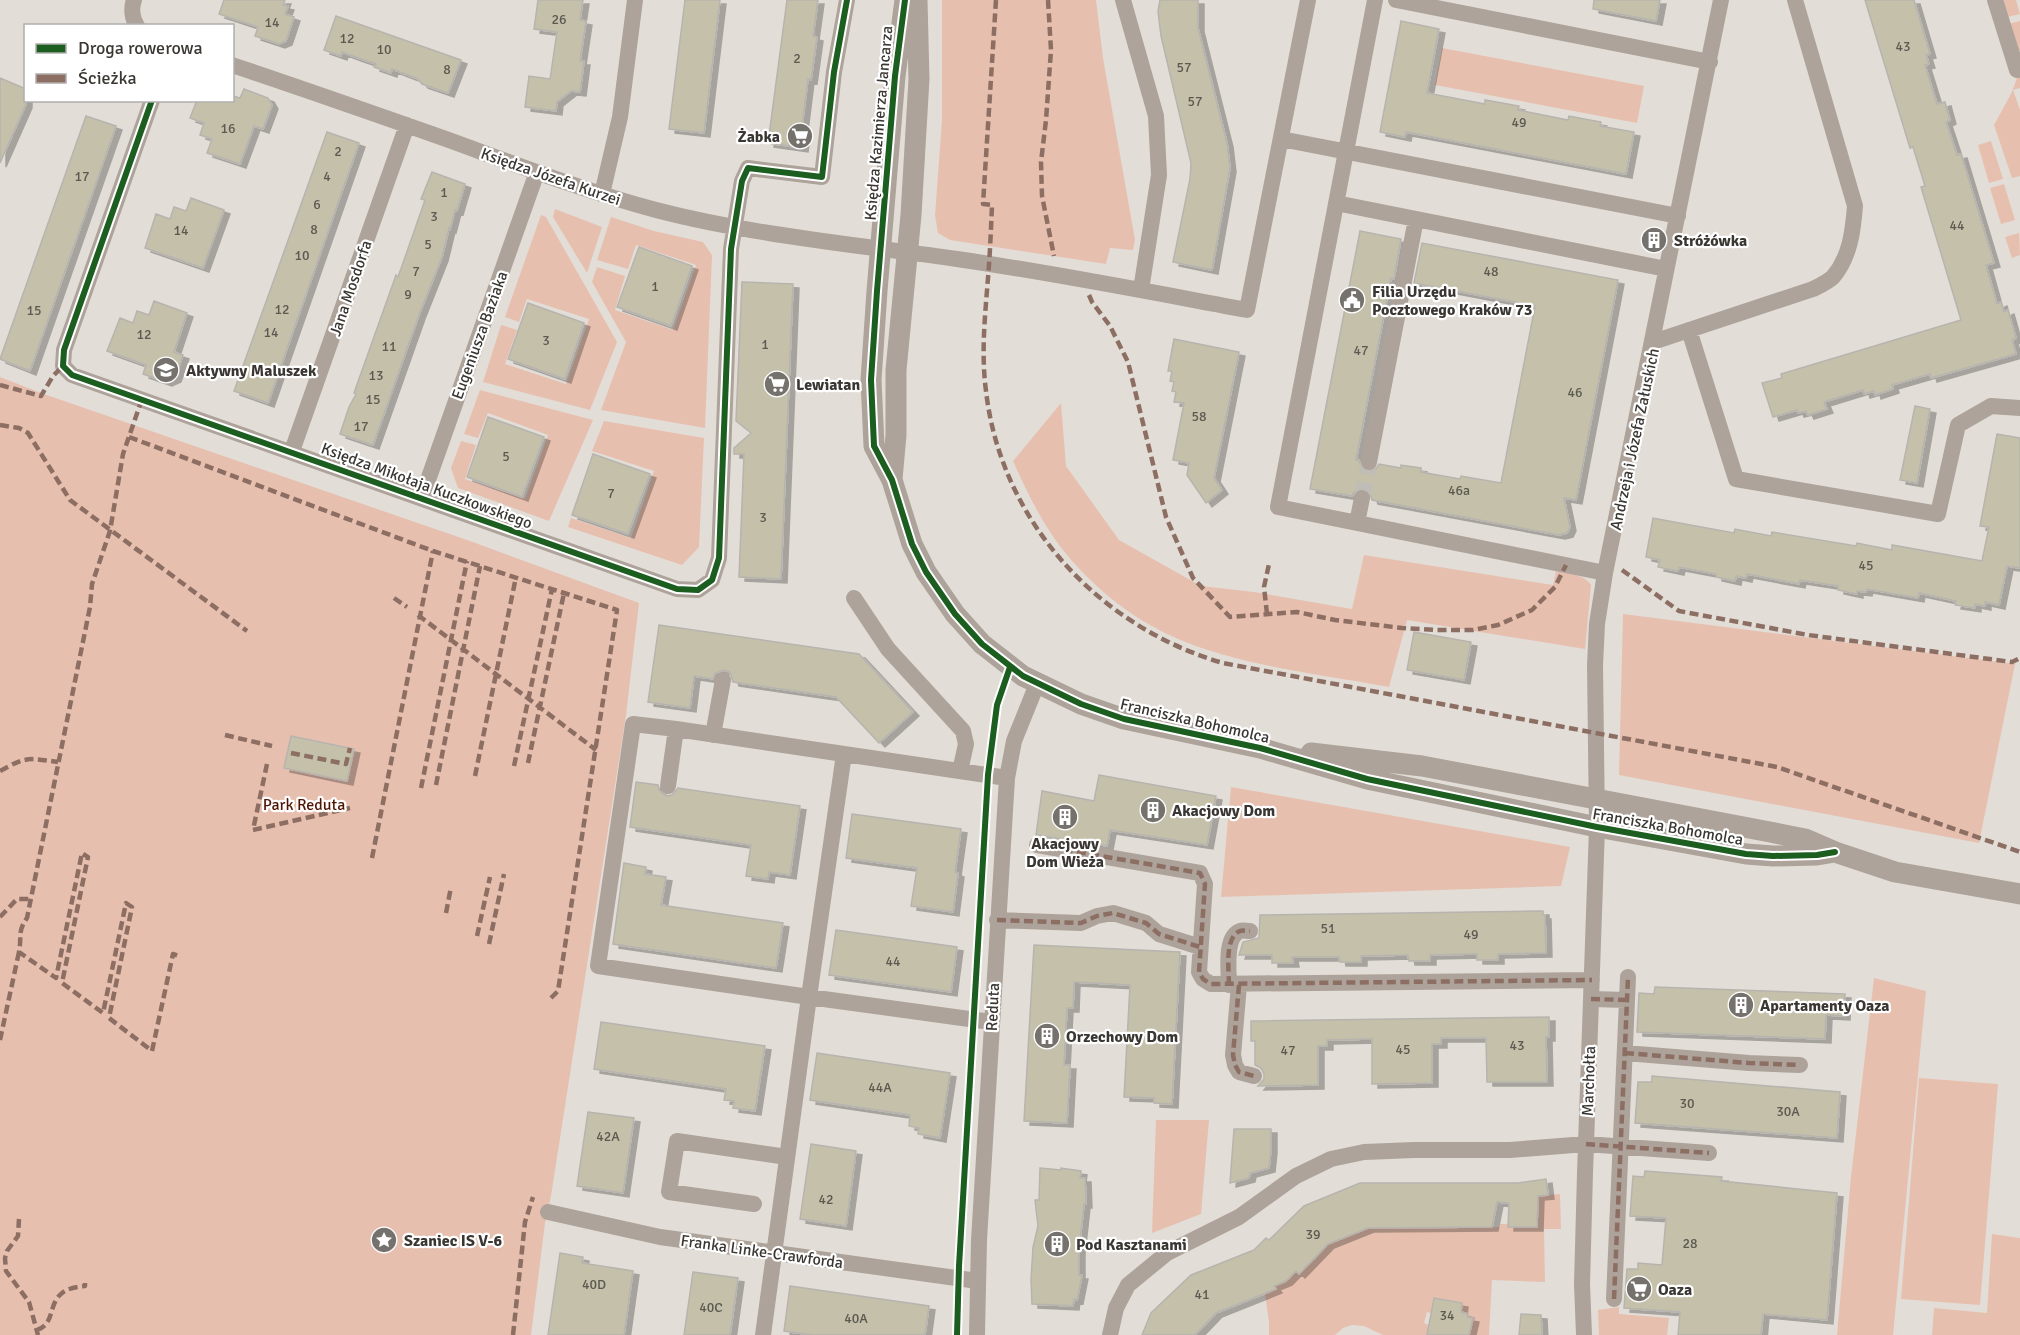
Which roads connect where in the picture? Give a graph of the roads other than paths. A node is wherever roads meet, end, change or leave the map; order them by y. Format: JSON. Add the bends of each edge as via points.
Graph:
{"nodes":[{"id":1,"x":134,"y":0,"type":"edge"},
{"id":2,"x":635,"y":0,"type":"edge"},
{"id":3,"x":847,"y":0,"type":"edge"},
{"id":4,"x":905,"y":0,"type":"edge"},
{"id":5,"x":917,"y":0,"type":"edge"},
{"id":6,"x":1123,"y":0,"type":"edge"},
{"id":7,"x":1308,"y":0,"type":"edge"},
{"id":8,"x":1376,"y":0,"type":"edge"},
{"id":9,"x":1396,"y":0,"type":"edge"},
{"id":10,"x":1721,"y":0,"type":"edge"},
{"id":11,"x":1795,"y":0,"type":"edge"},
{"id":12,"x":1995,"y":0,"type":"edge"},
{"id":13,"x":136,"y":24,"type":"edge"},
{"id":14,"x":1710,"y":62,"type":"junction"},
{"id":15,"x":234,"y":66,"type":"edge"},
{"id":16,"x":2017,"y":70,"type":"dead end"},
{"id":17,"x":151,"y":102,"type":"edge"},
{"id":18,"x":407,"y":125,"type":"junction"},
{"id":19,"x":1281,"y":139,"type":"junction"},
{"id":20,"x":1346,"y":152,"type":"junction"},
{"id":21,"x":537,"y":172,"type":"junction"},
{"id":22,"x":602,"y":194,"type":"junction"},
{"id":23,"x":1336,"y":203,"type":"junction"},
{"id":24,"x":1678,"y":216,"type":"junction"},
{"id":25,"x":1416,"y":219,"type":"junction"},
{"id":26,"x":735,"y":226,"type":"junction"},
{"id":27,"x":880,"y":248,"type":"junction"},
{"id":28,"x":907,"y":252,"type":"junction"},
{"id":29,"x":1666,"y":269,"type":"junction"},
{"id":30,"x":1141,"y":290,"type":"junction"},
{"id":31,"x":1689,"y":330,"type":"junction"},
{"id":32,"x":1653,"y":342,"type":"junction"},
{"id":33,"x":2020,"y":408,"type":"edge"},
{"id":34,"x":292,"y":451,"type":"junction"},
{"id":35,"x":1369,"y":462,"type":"tunnel mouth"},
{"id":36,"x":892,"y":480,"type":"junction"},
{"id":37,"x":422,"y":497,"type":"junction"},
{"id":38,"x":1362,"y":498,"type":"tunnel mouth"},
{"id":39,"x":1357,"y":523,"type":"junction"},
{"id":40,"x":1605,"y":573,"type":"junction"},
{"id":41,"x":854,"y":598,"type":"dead end"},
{"id":42,"x":723,"y":680,"type":"dead end"},
{"id":43,"x":1037,"y":684,"type":"junction"},
{"id":44,"x":676,"y":729,"type":"junction"},
{"id":45,"x":713,"y":735,"type":"junction"},
{"id":46,"x":1260,"y":748,"type":"junction"},
{"id":47,"x":844,"y":754,"type":"junction"},
{"id":48,"x":960,"y":771,"type":"junction"},
{"id":49,"x":1007,"y":778,"type":"junction"},
{"id":50,"x":668,"y":786,"type":"dead end"},
{"id":51,"x":1595,"y":800,"type":"junction"},
{"id":52,"x":1597,"y":827,"type":"junction"},
{"id":53,"x":1038,"y":845,"type":"dead end"},
{"id":54,"x":1836,"y":852,"type":"junction"},
{"id":55,"x":2020,"y":894,"type":"edge"},
{"id":56,"x":997,"y":920,"type":"junction"},
{"id":57,"x":1250,"y":931,"type":"dead end"},
{"id":58,"x":1200,"y":947,"type":"junction"},
{"id":59,"x":1628,"y":977,"type":"dead end"},
{"id":60,"x":1592,"y":980,"type":"junction"},
{"id":61,"x":1234,"y":985,"type":"junction"},
{"id":62,"x":809,"y":997,"type":"junction"},
{"id":63,"x":1591,"y":999,"type":"junction"},
{"id":64,"x":1627,"y":1000,"type":"junction"},
{"id":65,"x":991,"y":1022,"type":"junction"},
{"id":66,"x":1625,"y":1053,"type":"junction"},
{"id":67,"x":1800,"y":1065,"type":"dead end"},
{"id":68,"x":1254,"y":1076,"type":"dead end"},
{"id":69,"x":1586,"y":1144,"type":"junction"},
{"id":70,"x":1621,"y":1147,"type":"junction"},
{"id":71,"x":1709,"y":1153,"type":"dead end"},
{"id":72,"x":787,"y":1157,"type":"junction"},
{"id":73,"x":754,"y":1204,"type":"dead end"},
{"id":74,"x":548,"y":1212,"type":"dead end"},
{"id":75,"x":775,"y":1253,"type":"junction"},
{"id":76,"x":978,"y":1281,"type":"junction"},
{"id":77,"x":1614,"y":1299,"type":"dead end"},
{"id":78,"x":763,"y":1335,"type":"edge"},
{"id":79,"x":976,"y":1335,"type":"edge"},
{"id":80,"x":1110,"y":1335,"type":"edge"},
{"id":81,"x":1584,"y":1335,"type":"edge"}],
"edges":[{"from":1,"to":13,"type":"street"},
{"from":2,"to":22,"type":"street","via":[[620,117]]},
{"from":3,"to":26,"type":"street","name":"Księdza Mikołaja Kuczkowskiego","via":[[822,177],[748,168],[742,181]]},
{"from":4,"to":27,"type":"street","name":"Księdza Kazimierza Jancarza"},
{"from":5,"to":28,"type":"street","name":"Księdza Kazimierza Jancarza","via":[[919,79]]},
{"from":6,"to":30,"type":"street","via":[[1156,116],[1159,175]]},
{"from":7,"to":19,"type":"street"},
{"from":8,"to":20,"type":"street"},
{"from":9,"to":14,"type":"street"},
{"from":10,"to":14,"type":"street"},
{"from":11,"to":31,"type":"street","name":"Andrzeja i Józefa Załuskich","via":[[1855,206],[1853,235],[1832,278],[1813,289]]},
{"from":12,"to":16,"type":"street"},
{"from":14,"to":24,"type":"street"},
{"from":15,"to":18,"type":"street","name":"Księdza Józefa Kurzei"},
{"from":17,"to":34,"type":"street","name":"Księdza Mikołaja Kuczkowskiego","via":[[64,350],[63,366],[72,375]]},
{"from":18,"to":21,"type":"street","name":"Księdza Józefa Kurzei"},
{"from":18,"to":34,"type":"street","name":"Jana Mosdorfa"},
{"from":19,"to":20,"type":"street"},
{"from":19,"to":30,"type":"street","name":"Księdza Józefa Kurzei","via":[[1247,310]]},
{"from":20,"to":23,"type":"street"},
{"from":20,"to":24,"type":"street"},
{"from":21,"to":22,"type":"street","name":"Księdza Józefa Kurzei"},
{"from":21,"to":37,"type":"street","name":"Eugeniusza Baziaka"},
{"from":22,"to":26,"type":"street","name":"Księdza Józefa Kurzei"},
{"from":23,"to":25,"type":"street"},
{"from":23,"to":39,"type":"street","via":[[1278,507]]},
{"from":24,"to":29,"type":"street"},
{"from":25,"to":29,"type":"street"},
{"from":25,"to":35,"type":"street"},
{"from":26,"to":27,"type":"street","name":"Księdza Józefa Kurzei"},
{"from":26,"to":37,"type":"street","name":"Księdza Mikołaja Kuczkowskiego","via":[[730,257],[719,558],[712,580],[698,591],[677,589]]},
{"from":27,"to":28,"type":"street","name":"Księdza Józefa Kurzei"},
{"from":27,"to":36,"type":"street","name":"Franciszka Bohomolca","via":[[873,350],[874,446]]},
{"from":28,"to":30,"type":"street","name":"Księdza Józefa Kurzei"},
{"from":28,"to":36,"type":"street","name":"Franciszka Bohomolca","via":[[896,370]]},
{"from":29,"to":32,"type":"street"},
{"from":31,"to":32,"type":"street","name":"Andrzeja i Józefa Załuskich"},
{"from":31,"to":33,"type":"street","via":[[1736,479],[1938,514],[1958,425],[1991,406]]},
{"from":32,"to":40,"type":"street","name":"Andrzeja i Józefa Załuskich"},
{"from":34,"to":37,"type":"street","name":"Księdza Mikołaja Kuczkowskiego"},
{"from":36,"to":43,"type":"street","name":"Franciszka Bohomolca","via":[[918,559],[943,599],[989,650]]},
{"from":38,"to":39,"type":"street"},
{"from":39,"to":40,"type":"street"},
{"from":40,"to":51,"type":"street","name":"Andrzeja i Józefa Załuskich","via":[[1595,665]]},
{"from":41,"to":48,"type":"street","via":[[888,649],[963,730],[966,744]]},
{"from":42,"to":45,"type":"street"},
{"from":43,"to":46,"type":"street","name":"Franciszka Bohomolca","via":[[1124,718]]},
{"from":43,"to":49,"type":"street","name":"Reduta","via":[[1014,741]]},
{"from":44,"to":45,"type":"street"},
{"from":44,"to":50,"type":"street"},
{"from":44,"to":62,"type":"street","via":[[633,724],[598,966]]},
{"from":45,"to":47,"type":"street"},
{"from":46,"to":51,"type":"street","name":"Franciszka Bohomolca","via":[[1422,766]]},
{"from":46,"to":52,"type":"street","name":"Franciszka Bohomolca","via":[[1367,779]]},
{"from":47,"to":48,"type":"street"},
{"from":47,"to":62,"type":"street"},
{"from":48,"to":49,"type":"street"},
{"from":49,"to":56,"type":"street","name":"Reduta"},
{"from":51,"to":52,"type":"street","name":"Franciszka Bohomolca"},
{"from":51,"to":54,"type":"street","name":"Franciszka Bohomolca","via":[[1805,839]]},
{"from":52,"to":54,"type":"street","name":"Franciszka Bohomolca","via":[[1746,854]]},
{"from":52,"to":60,"type":"street","name":"Marchołta"},
{"from":53,"to":58,"type":"street","via":[[1200,873],[1205,884]]},
{"from":54,"to":55,"type":"street","name":"Franciszka Bohomolca","via":[[1895,872]]},
{"from":56,"to":58,"type":"street","via":[[1080,923],[1113,913]]},
{"from":56,"to":65,"type":"street","name":"Reduta"},
{"from":57,"to":61,"type":"street","via":[[1239,931],[1228,948]]},
{"from":58,"to":61,"type":"street","via":[[1199,972],[1203,979],[1211,984]]},
{"from":59,"to":64,"type":"street"},
{"from":60,"to":61,"type":"street"},
{"from":60,"to":63,"type":"street","name":"Marchołta"},
{"from":61,"to":68,"type":"street","via":[[1235,1065],[1239,1072]]},
{"from":62,"to":65,"type":"street"},
{"from":62,"to":72,"type":"street"},
{"from":63,"to":64,"type":"street"},
{"from":63,"to":69,"type":"street","name":"Marchołta"},
{"from":64,"to":66,"type":"street"},
{"from":65,"to":76,"type":"street","name":"Reduta"},
{"from":66,"to":67,"type":"street"},
{"from":66,"to":70,"type":"street"},
{"from":69,"to":70,"type":"street"},
{"from":69,"to":80,"type":"street","via":[[1510,1150],[1364,1152],[1331,1159],[1296,1176],[1239,1217],[1167,1253],[1128,1285],[1116,1308]]},
{"from":69,"to":81,"type":"street","name":"Marchołta"},
{"from":70,"to":71,"type":"street"},
{"from":70,"to":77,"type":"street"},
{"from":72,"to":73,"type":"street","via":[[677,1141],[669,1192]]},
{"from":72,"to":75,"type":"street"},
{"from":74,"to":75,"type":"street","name":"Franka Linke-Crawforda","via":[[660,1238]]},
{"from":75,"to":76,"type":"street","name":"Franka Linke-Crawforda"},
{"from":75,"to":78,"type":"street"},
{"from":76,"to":79,"type":"street","name":"Reduta"}]}
